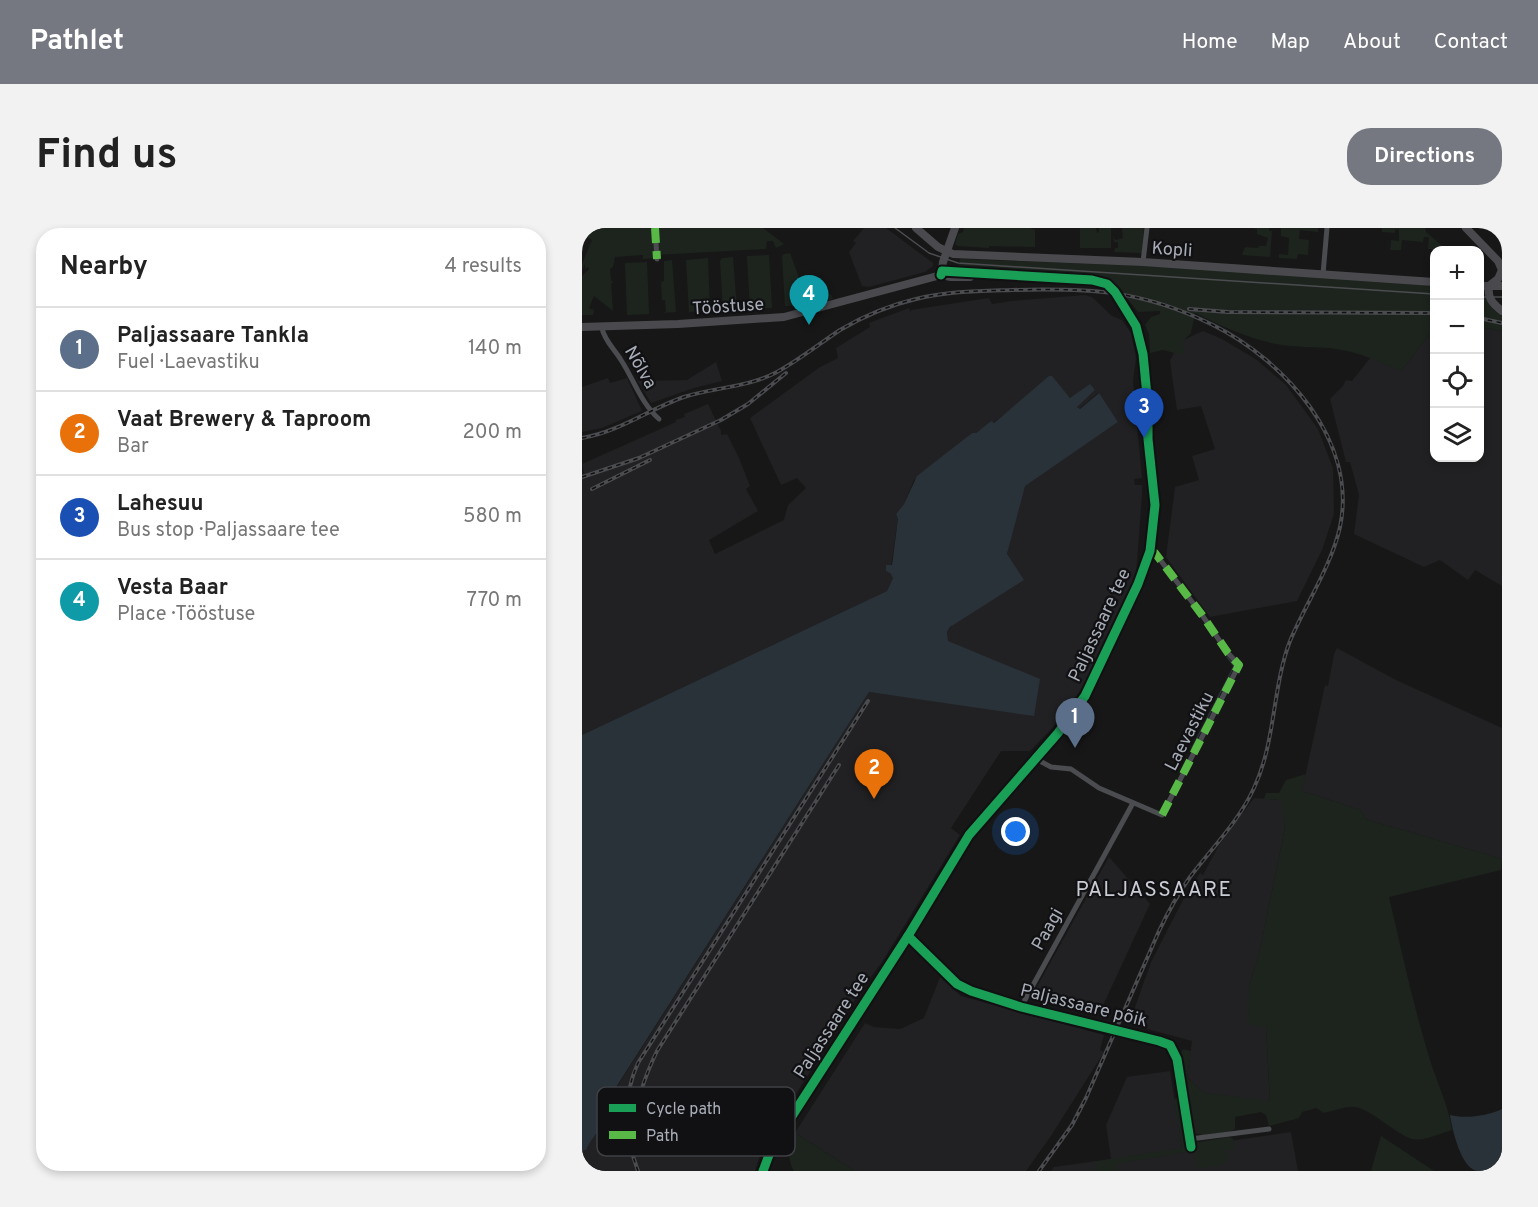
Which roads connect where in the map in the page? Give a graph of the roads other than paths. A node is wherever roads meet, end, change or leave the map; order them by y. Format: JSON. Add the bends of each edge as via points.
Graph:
{"nodes":[{"id":1,"x":655,"y":228,"type":"edge"},
{"id":2,"x":916,"y":228,"type":"edge"},
{"id":3,"x":955,"y":228,"type":"edge"},
{"id":4,"x":1146,"y":228,"type":"edge"},
{"id":5,"x":1327,"y":228,"type":"edge"},
{"id":6,"x":1466,"y":228,"type":"edge"},
{"id":7,"x":1472,"y":228,"type":"edge"},
{"id":8,"x":947,"y":252,"type":"junction"},
{"id":9,"x":657,"y":259,"type":"dead end"},
{"id":10,"x":1143,"y":262,"type":"junction"},
{"id":11,"x":1502,"y":264,"type":"edge"},
{"id":12,"x":941,"y":273,"type":"junction"},
{"id":13,"x":1323,"y":274,"type":"junction"},
{"id":14,"x":1430,"y":282,"type":"edge"},
{"id":15,"x":1484,"y":286,"type":"edge"},
{"id":16,"x":1489,"y":286,"type":"junction"},
{"id":17,"x":1502,"y":286,"type":"edge"},
{"id":18,"x":1502,"y":311,"type":"edge"},
{"id":19,"x":582,"y":327,"type":"edge"},
{"id":20,"x":602,"y":328,"type":"junction"},
{"id":21,"x":659,"y":419,"type":"dead end"},
{"id":22,"x":1150,"y":551,"type":"junction"},
{"id":23,"x":1036,"y":759,"type":"junction"},
{"id":24,"x":1133,"y":803,"type":"junction"},
{"id":25,"x":908,"y":936,"type":"junction"},
{"id":26,"x":1021,"y":1007,"type":"junction"},
{"id":27,"x":795,"y":1111,"type":"edge"},
{"id":28,"x":1269,"y":1129,"type":"dead end"},
{"id":29,"x":1190,"y":1139,"type":"junction"},
{"id":30,"x":1191,"y":1147,"type":"dead end"},
{"id":31,"x":769,"y":1156,"type":"edge"},
{"id":32,"x":763,"y":1171,"type":"edge"}],
"edges":[{"from":1,"to":9,"type":"street"},
{"from":2,"to":8,"type":"street"},
{"from":3,"to":8,"type":"street"},
{"from":4,"to":10,"type":"street"},
{"from":5,"to":13,"type":"street"},
{"from":6,"to":11,"type":"street"},
{"from":7,"to":11,"type":"street"},
{"from":8,"to":10,"type":"street","name":"Kopli"},
{"from":8,"to":12,"type":"street"},
{"from":10,"to":13,"type":"street","name":"Kopli"},
{"from":11,"to":16,"type":"street","via":[[1498,279]]},
{"from":12,"to":20,"type":"street","name":"Tööstuse","via":[[784,317]]},
{"from":12,"to":22,"type":"street","name":"Paljassaare tee","via":[[1092,280],[1107,284],[1115,292],[1137,326],[1143,354],[1155,505]]},
{"from":13,"to":14,"type":"street","name":"Kopli"},
{"from":15,"to":16,"type":"street"},
{"from":16,"to":17,"type":"street"},
{"from":16,"to":18,"type":"street","via":[[1491,301]]},
{"from":19,"to":20,"type":"street","name":"Tööstuse"},
{"from":20,"to":21,"type":"street","name":"Nõlva","via":[[650,412]]},
{"from":22,"to":23,"type":"street","name":"Paljassaare tee","via":[[1085,696]]},
{"from":22,"to":24,"type":"street","name":"Laevastiku","via":[[1239,665],[1162,816]]},
{"from":23,"to":24,"type":"street","name":"Laevastiku","via":[[1051,767],[1071,769]]},
{"from":23,"to":25,"type":"street","name":"Paljassaare tee","via":[[969,835]]},
{"from":24,"to":26,"type":"street","name":"Paagi"},
{"from":25,"to":26,"type":"street","name":"Paljassaare põik","via":[[957,984]]},
{"from":25,"to":27,"type":"street","name":"Paljassaare tee"},
{"from":26,"to":29,"type":"street","name":"Paljassaare põik","via":[[1170,1045],[1177,1059]]},
{"from":28,"to":29,"type":"street"},
{"from":29,"to":30,"type":"street","name":"Paljassaare põik"},
{"from":31,"to":32,"type":"street","name":"Paljassaare tee"}]}
